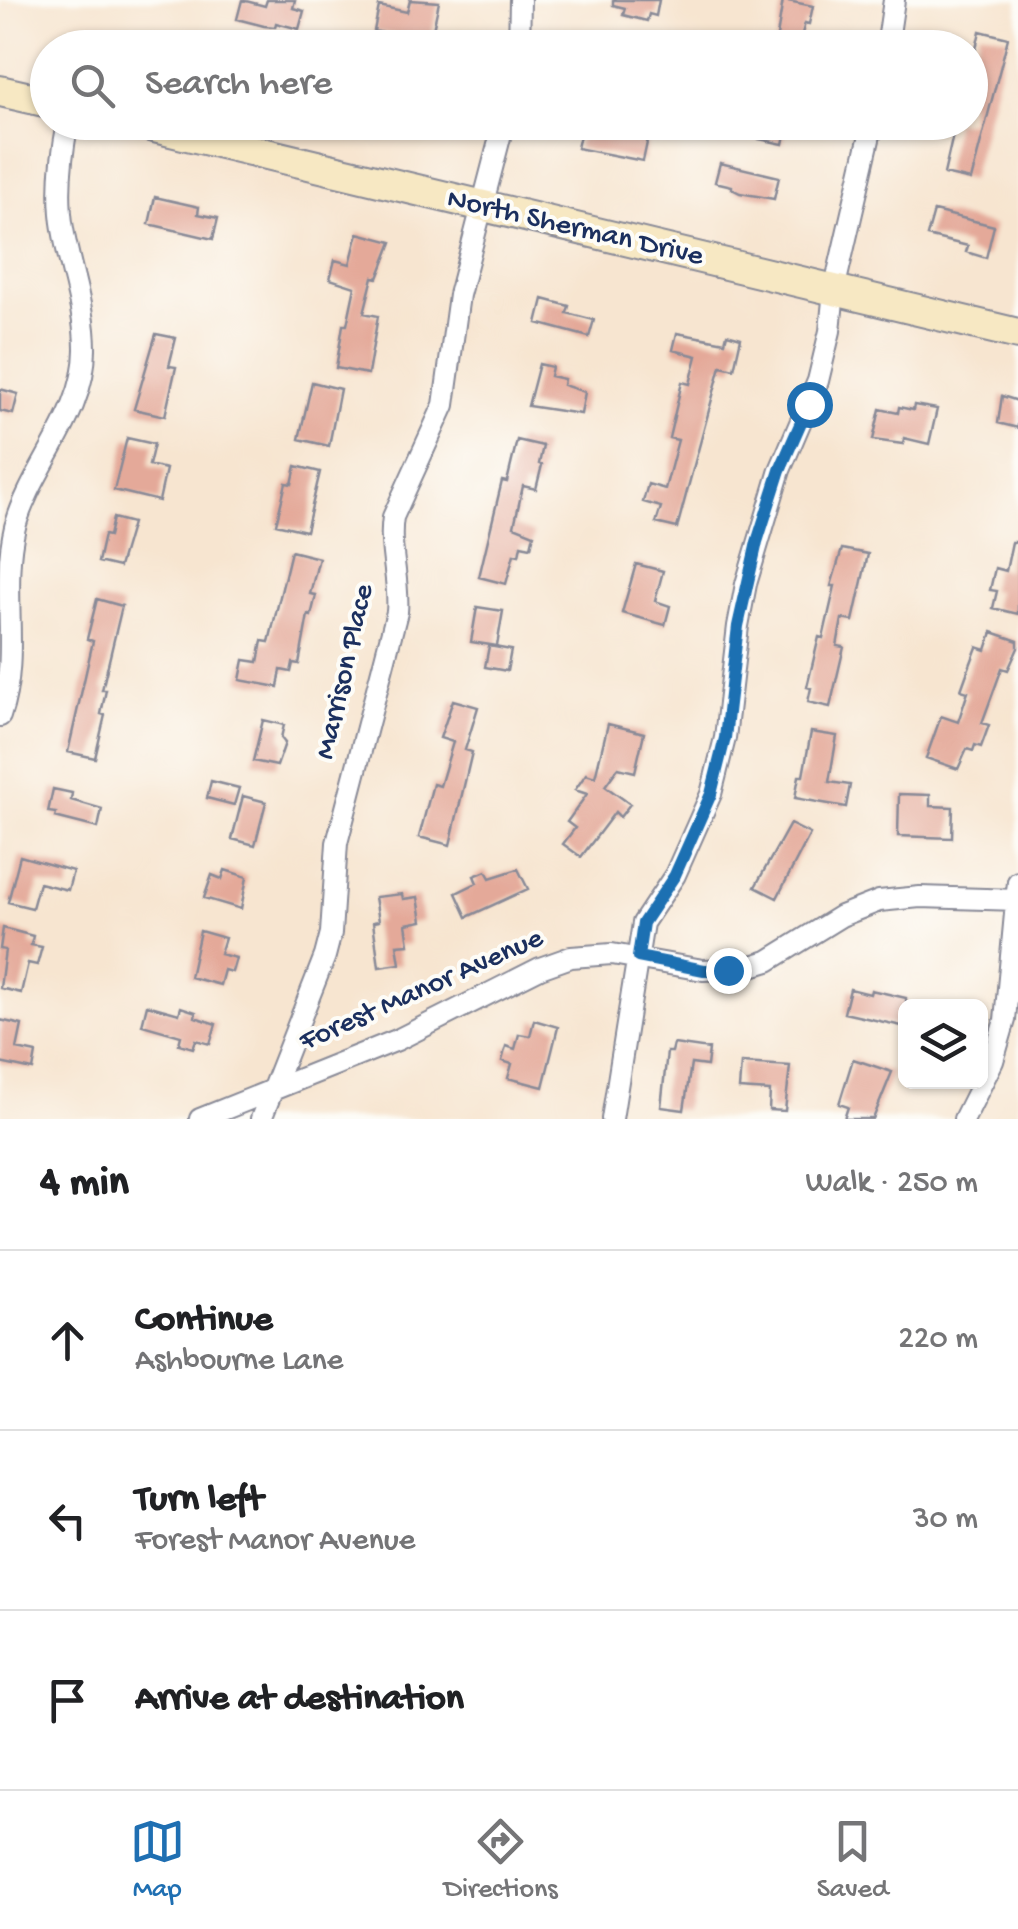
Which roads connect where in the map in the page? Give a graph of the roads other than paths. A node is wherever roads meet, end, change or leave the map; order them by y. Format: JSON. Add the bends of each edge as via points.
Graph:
{"nodes":[{"id":1,"x":520,"y":0,"type":"edge"},
{"id":2,"x":894,"y":0,"type":"edge"},
{"id":3,"x":519,"y":30,"type":"edge"},
{"id":4,"x":890,"y":30,"type":"edge"},
{"id":5,"x":0,"y":91,"type":"edge"},
{"id":6,"x":30,"y":98,"type":"edge"},
{"id":7,"x":66,"y":140,"type":"edge"},
{"id":8,"x":206,"y":140,"type":"edge"},
{"id":9,"x":499,"y":140,"type":"edge"},
{"id":10,"x":870,"y":140,"type":"edge"},
{"id":11,"x":482,"y":207,"type":"junction"},
{"id":12,"x":834,"y":290,"type":"junction"},
{"id":13,"x":1018,"y":334,"type":"edge"},
{"id":14,"x":0,"y":716,"type":"edge"},
{"id":15,"x":1017,"y":894,"type":"edge"},
{"id":16,"x":638,"y":957,"type":"junction"},
{"id":17,"x":272,"y":1090,"type":"junction"},
{"id":18,"x":200,"y":1119,"type":"edge"},
{"id":19,"x":260,"y":1119,"type":"edge"},
{"id":20,"x":612,"y":1119,"type":"edge"},
{"id":21,"x":964,"y":1119,"type":"edge"}],
"edges":[{"from":1,"to":3,"type":"street"},
{"from":2,"to":4,"type":"street"},
{"from":5,"to":6,"type":"main road"},
{"from":7,"to":14,"type":"street","via":[[63,227],[82,301],[84,360],[72,408],[10,544],[11,656]]},
{"from":8,"to":11,"type":"main road","name":"North Sherman Drive"},
{"from":9,"to":11,"type":"street","name":"Marrison Place"},
{"from":10,"to":12,"type":"street"},
{"from":11,"to":12,"type":"main road","name":"North Sherman Drive"},
{"from":11,"to":17,"type":"street","name":"Marrison Place","via":[[459,295],[444,405],[393,517],[397,612],[336,843],[331,933]]},
{"from":12,"to":13,"type":"main road","name":"North Sherman Drive"},
{"from":12,"to":16,"type":"street","via":[[818,380],[780,470],[746,584],[711,794],[675,875],[643,923]]},
{"from":15,"to":16,"type":"street","name":"Forest Manor Avenue","via":[[879,902],[745,968],[704,970]]},
{"from":15,"to":21,"type":"street","via":[[1005,1020]]},
{"from":16,"to":17,"type":"street","name":"Forest Manor Avenue","via":[[596,954],[555,962],[397,1040]]},
{"from":16,"to":20,"type":"street"},
{"from":17,"to":18,"type":"street","name":"Forest Manor Avenue"},
{"from":17,"to":19,"type":"street","name":"Marrison Place"}]}
